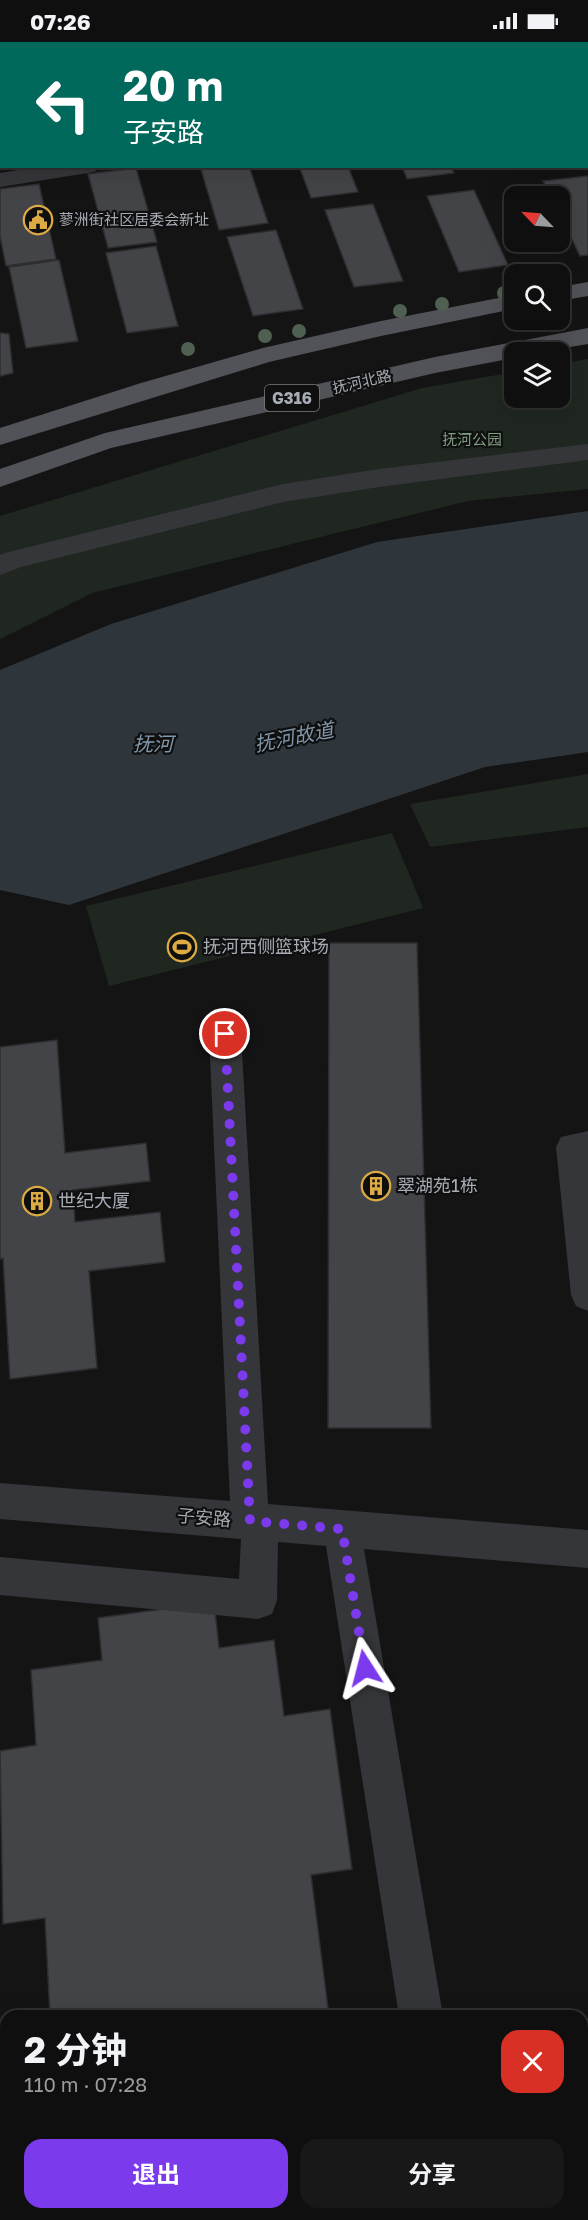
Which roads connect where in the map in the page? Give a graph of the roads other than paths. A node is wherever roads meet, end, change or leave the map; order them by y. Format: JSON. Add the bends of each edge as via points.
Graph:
{"nodes":[{"id":1,"x":75,"y":168,"type":"edge"},
{"id":2,"x":0,"y":180,"type":"edge"},
{"id":3,"x":588,"y":289,"type":"edge"},
{"id":4,"x":570,"y":292,"type":"edge"},
{"id":5,"x":504,"y":304,"type":"edge"},
{"id":6,"x":588,"y":336,"type":"edge"},
{"id":7,"x":0,"y":437,"type":"edge"},
{"id":8,"x":588,"y":452,"type":"edge"},
{"id":9,"x":0,"y":478,"type":"edge"},
{"id":10,"x":0,"y":566,"type":"edge"},
{"id":11,"x":225,"y":1034,"type":"dead end"},
{"id":12,"x":588,"y":1145,"type":"edge"},
{"id":13,"x":588,"y":1296,"type":"edge"},
{"id":14,"x":0,"y":1501,"type":"edge"},
{"id":15,"x":255,"y":1522,"type":"junction"},
{"id":16,"x":342,"y":1529,"type":"junction"},
{"id":17,"x":588,"y":1550,"type":"edge"},
{"id":18,"x":0,"y":1576,"type":"edge"},
{"id":19,"x":420,"y":2010,"type":"edge"}],
"edges":[{"from":1,"to":2,"type":"street"},
{"from":3,"to":4,"type":"main road"},
{"from":5,"to":7,"type":"main road","via":[[298,347]]},
{"from":6,"to":9,"type":"main road","name":"抚河北路","number":"G316","via":[[435,365],[105,441]]},
{"from":8,"to":10,"type":"street","via":[[283,493]]},
{"from":11,"to":15,"type":"street"},
{"from":12,"to":13,"type":"street","via":[[573,1147]]},
{"from":14,"to":15,"type":"street","name":"子安路"},
{"from":15,"to":16,"type":"street","name":"子安路"},
{"from":15,"to":18,"type":"street","via":[[258,1600]]},
{"from":16,"to":17,"type":"street","name":"子安路"},
{"from":16,"to":19,"type":"street"}]}
